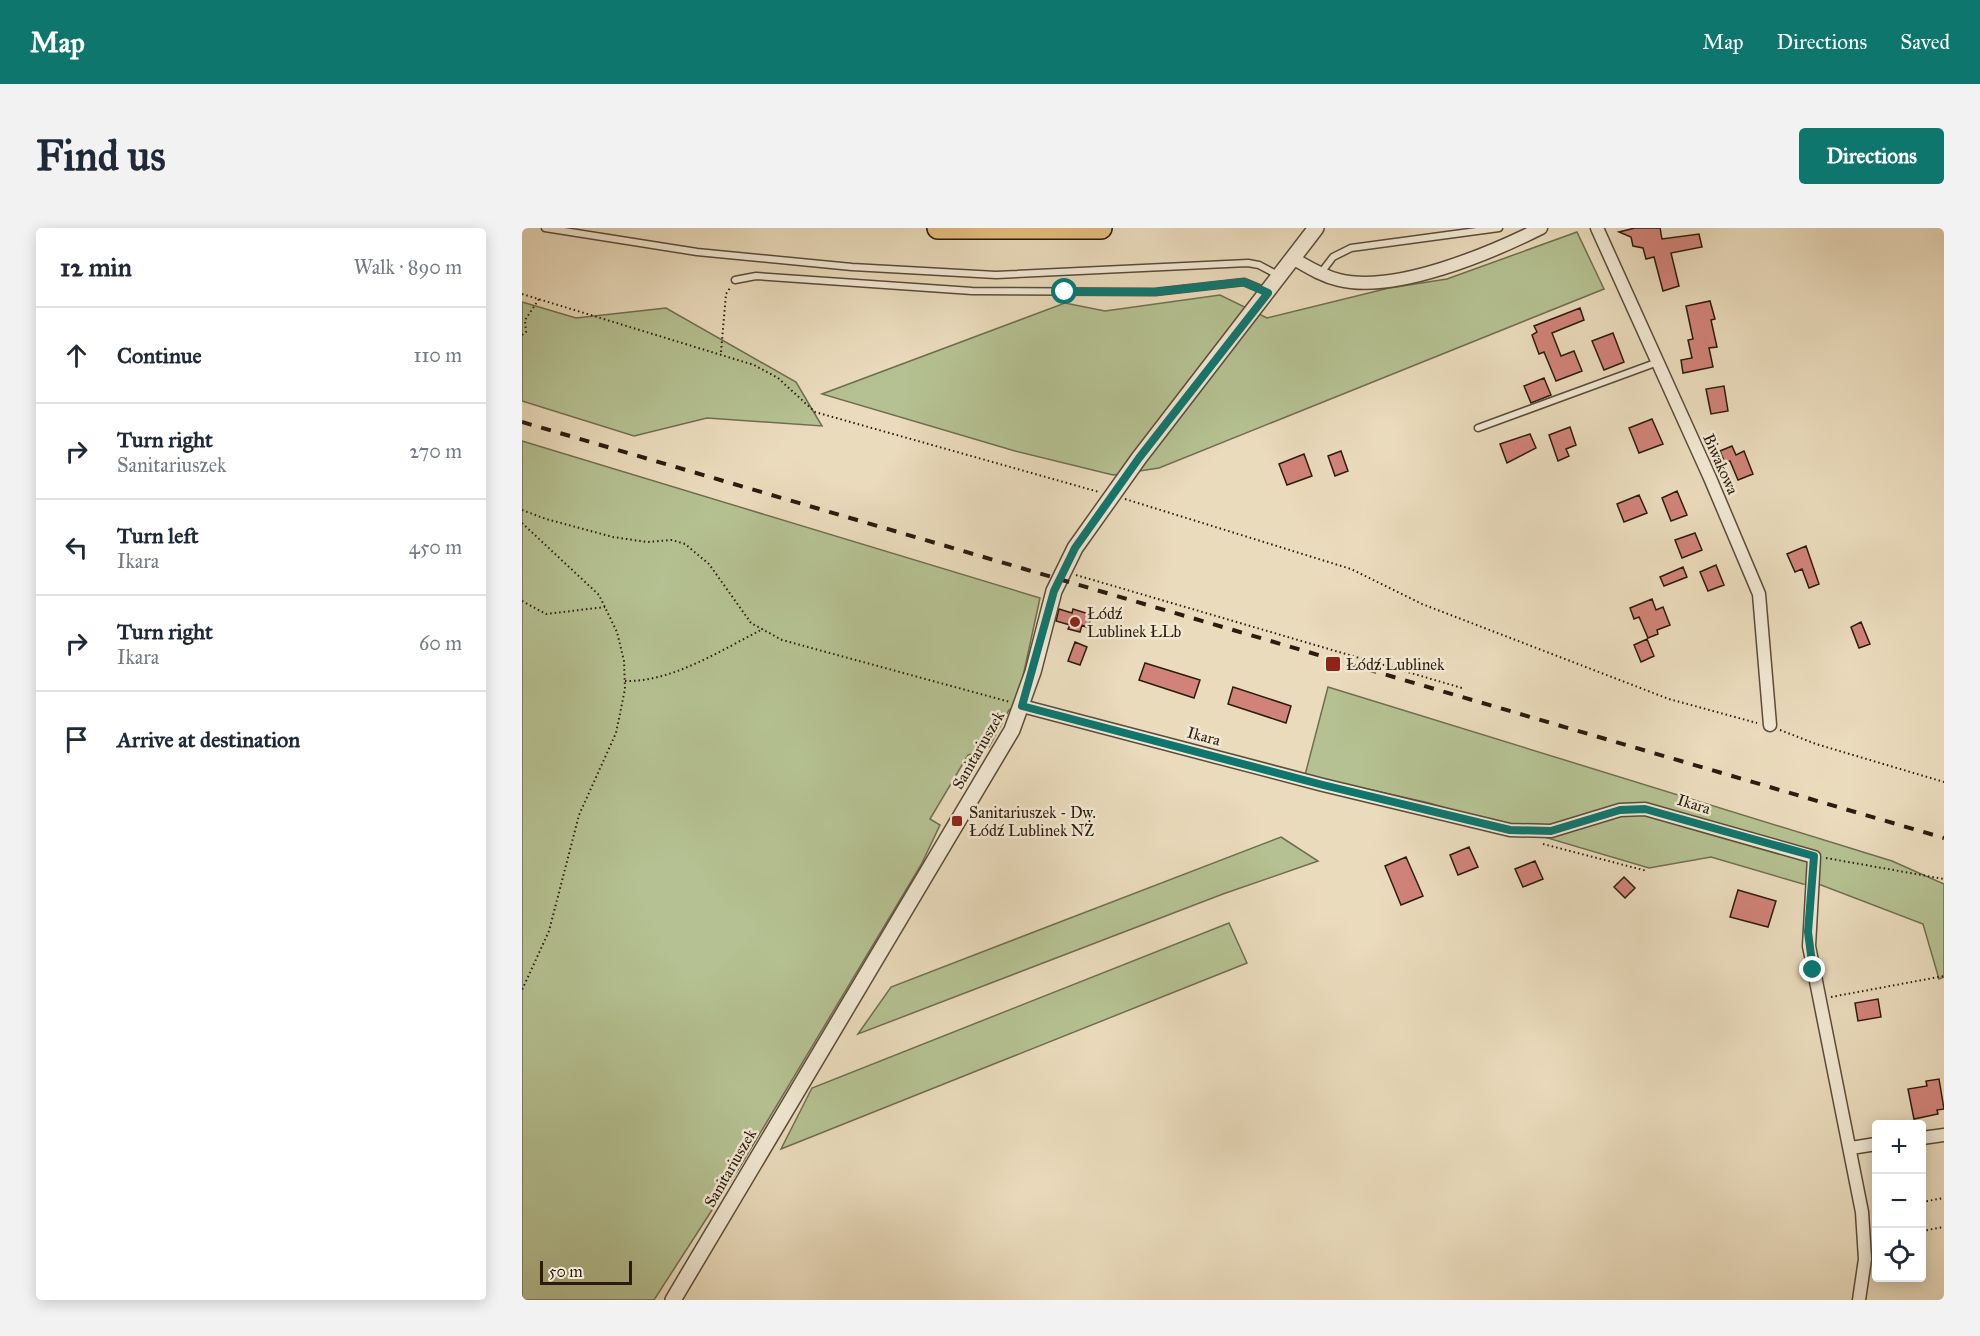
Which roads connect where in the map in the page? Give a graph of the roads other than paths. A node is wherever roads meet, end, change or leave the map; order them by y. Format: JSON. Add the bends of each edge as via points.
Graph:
{"nodes":[{"id":1,"x":545,"y":228,"type":"edge"},
{"id":2,"x":938,"y":228,"type":"edge"},
{"id":3,"x":1101,"y":228,"type":"edge"},
{"id":4,"x":1317,"y":228,"type":"edge"},
{"id":5,"x":1499,"y":228,"type":"edge"},
{"id":6,"x":1541,"y":228,"type":"edge"},
{"id":7,"x":1597,"y":228,"type":"edge"},
{"id":8,"x":1294,"y":259,"type":"junction"},
{"id":9,"x":1320,"y":274,"type":"junction"},
{"id":10,"x":1280,"y":277,"type":"junction"},
{"id":11,"x":735,"y":280,"type":"road end"},
{"id":12,"x":1268,"y":293,"type":"junction"},
{"id":13,"x":1658,"y":362,"type":"junction"},
{"id":14,"x":1478,"y":428,"type":"dead end"},
{"id":15,"x":1022,"y":706,"type":"junction"},
{"id":16,"x":1770,"y":726,"type":"road end"},
{"id":17,"x":1944,"y":1135,"type":"edge"},
{"id":18,"x":1926,"y":1137,"type":"edge"},
{"id":19,"x":1872,"y":1145,"type":"edge"},
{"id":20,"x":1851,"y":1148,"type":"junction"},
{"id":21,"x":673,"y":1300,"type":"edge"},
{"id":22,"x":1859,"y":1300,"type":"edge"}],
"edges":[{"from":1,"to":10,"type":"lane","via":[[698,252],[852,267],[996,275],[1248,263]]},
{"from":2,"to":3,"type":"highway"},
{"from":4,"to":8,"type":"street","name":"Sanitariuszek"},
{"from":5,"to":9,"type":"lane","via":[[1351,248],[1333,257]]},
{"from":6,"to":9,"type":"street","via":[[1481,257],[1412,275],[1348,282]]},
{"from":7,"to":13,"type":"street","name":"Biwakowa"},
{"from":8,"to":9,"type":"street"},
{"from":8,"to":10,"type":"street","name":"Sanitariuszek"},
{"from":10,"to":12,"type":"street","name":"Sanitariuszek"},
{"from":11,"to":12,"type":"lane","via":[[756,276],[972,291],[1132,292],[1244,282]]},
{"from":12,"to":15,"type":"street","name":"Sanitariuszek","via":[[1081,538],[1058,583]]},
{"from":13,"to":14,"type":"lane"},
{"from":13,"to":16,"type":"street","name":"Biwakowa","via":[[1759,594]]},
{"from":15,"to":20,"type":"street","name":"Ikara","via":[[1510,830],[1551,831],[1620,810],[1645,809],[1814,856],[1808,932]]},
{"from":15,"to":21,"type":"street","name":"Sanitariuszek","via":[[1005,741]]},
{"from":17,"to":18,"type":"street"},
{"from":19,"to":20,"type":"street"},
{"from":20,"to":22,"type":"street","via":[[1864,1235]]}]}
